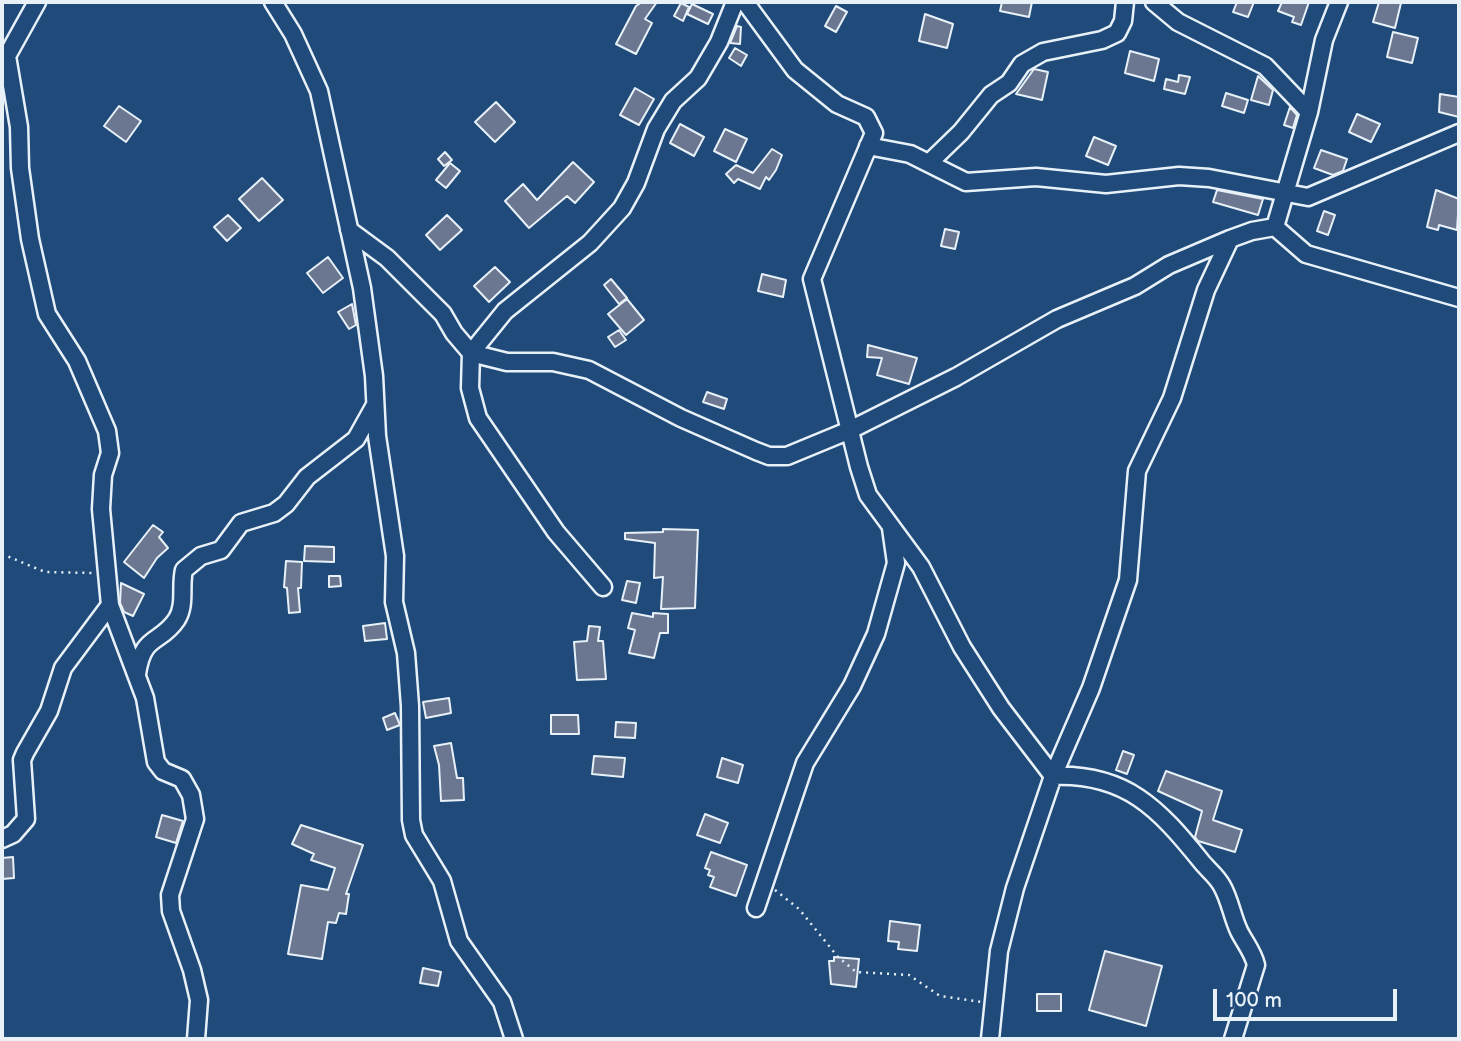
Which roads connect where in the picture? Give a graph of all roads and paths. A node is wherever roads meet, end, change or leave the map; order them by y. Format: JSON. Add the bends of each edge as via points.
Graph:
{"nodes":[{"id":1,"x":37,"y":2,"type":"edge"},
{"id":2,"x":273,"y":2,"type":"edge"},
{"id":3,"x":736,"y":2,"type":"edge"},
{"id":4,"x":745,"y":2,"type":"edge"},
{"id":5,"x":1125,"y":2,"type":"edge"},
{"id":6,"x":1154,"y":2,"type":"edge"},
{"id":7,"x":1339,"y":2,"type":"edge"},
{"id":8,"x":1309,"y":112,"type":"junction"},
{"id":9,"x":1459,"y":133,"type":"edge"},
{"id":10,"x":868,"y":146,"type":"junction"},
{"id":11,"x":930,"y":162,"type":"junction"},
{"id":12,"x":1283,"y":193,"type":"junction"},
{"id":13,"x":1275,"y":227,"type":"junction"},
{"id":14,"x":349,"y":230,"type":"junction"},
{"id":15,"x":1230,"y":239,"type":"junction"},
{"id":16,"x":1459,"y":298,"type":"edge"},
{"id":17,"x":471,"y":353,"type":"junction"},
{"id":18,"x":376,"y":405,"type":"junction"},
{"id":19,"x":850,"y":430,"type":"junction"},
{"id":20,"x":890,"y":525,"type":"junction"},
{"id":21,"x":2,"y":554,"type":"edge"},
{"id":22,"x":108,"y":575,"type":"junction"},
{"id":23,"x":603,"y":587,"type":"dead end"},
{"id":24,"x":110,"y":605,"type":"junction"},
{"id":25,"x":137,"y":674,"type":"junction"},
{"id":26,"x":1053,"y":776,"type":"junction"},
{"id":27,"x":2,"y":839,"type":"edge"},
{"id":28,"x":767,"y":883,"type":"junction"},
{"id":29,"x":756,"y":908,"type":"dead end"},
{"id":30,"x":995,"y":997,"type":"junction"},
{"id":31,"x":196,"y":1039,"type":"edge"},
{"id":32,"x":514,"y":1039,"type":"edge"},
{"id":33,"x":990,"y":1039,"type":"edge"},
{"id":34,"x":1233,"y":1039,"type":"edge"}],
"edges":[{"from":1,"to":22,"type":"street","via":[[8,56],[20,168],[47,314],[77,362],[107,431],[110,453],[101,509]]},
{"from":2,"to":14,"type":"street","via":[[319,91]]},
{"from":3,"to":17,"type":"street","via":[[698,78],[673,101],[656,128],[622,208],[590,243],[505,312]]},
{"from":4,"to":10,"type":"street","via":[[795,70],[837,104],[866,117],[874,133]]},
{"from":5,"to":11,"type":"street","via":[[1117,33],[1043,52],[1022,64],[1009,83],[991,95]]},
{"from":6,"to":8,"type":"street","via":[[1178,22],[1265,66]]},
{"from":7,"to":8,"type":"street","via":[[1324,40]]},
{"from":8,"to":12,"type":"street"},
{"from":9,"to":12,"type":"street","via":[[1329,191],[1308,197]]},
{"from":10,"to":11,"type":"street"},
{"from":10,"to":19,"type":"street","via":[[812,279]]},
{"from":11,"to":12,"type":"street","via":[[966,181],[1036,177],[1106,184],[1179,176]]},
{"from":12,"to":13,"type":"street"},
{"from":13,"to":15,"type":"street"},
{"from":13,"to":16,"type":"street","via":[[1306,254]]},
{"from":14,"to":17,"type":"street","via":[[387,258],[443,314]]},
{"from":14,"to":18,"type":"street","via":[[362,288]]},
{"from":15,"to":19,"type":"street","via":[[1057,319]]},
{"from":15,"to":26,"type":"street","via":[[1206,290],[1172,398],[1137,471],[1128,579],[1091,688]]},
{"from":17,"to":19,"type":"street","via":[[507,362],[553,362],[589,370],[681,418],[769,456],[787,456]]},
{"from":17,"to":23,"type":"street","via":[[470,388],[478,418],[556,532]]},
{"from":18,"to":25,"type":"street","via":[[356,439],[307,477],[286,504],[274,513],[241,523],[221,550],[201,556],[184,570],[183,604],[177,619],[147,644]]},
{"from":18,"to":32,"type":"street","via":[[395,556],[394,602],[407,666],[414,835],[442,881],[460,942],[502,1002]]},
{"from":19,"to":20,"type":"street","via":[[868,495]]},
{"from":20,"to":26,"type":"street","via":[[921,567],[962,647],[1001,708]]},
{"from":20,"to":28,"type":"street","via":[[897,563],[876,634],[852,686],[805,763]]},
{"from":21,"to":22,"type":"path","via":[[46,572]]},
{"from":22,"to":24,"type":"street"},
{"from":24,"to":25,"type":"street"},
{"from":24,"to":27,"type":"street","via":[[63,668],[49,712],[22,760],[26,819]]},
{"from":25,"to":31,"type":"street","via":[[156,762],[163,771],[182,779],[191,795],[195,819],[170,895],[199,1000]]},
{"from":26,"to":30,"type":"street","via":[[1015,888],[999,951]]},
{"from":26,"to":34,"type":"street","via":[[1101,781],[1146,801],[1181,833],[1220,882],[1256,965]]},
{"from":28,"to":29,"type":"street"},
{"from":28,"to":30,"type":"path","via":[[799,909],[856,972],[909,975],[940,996],[980,1002]]},
{"from":30,"to":33,"type":"street"}]}
